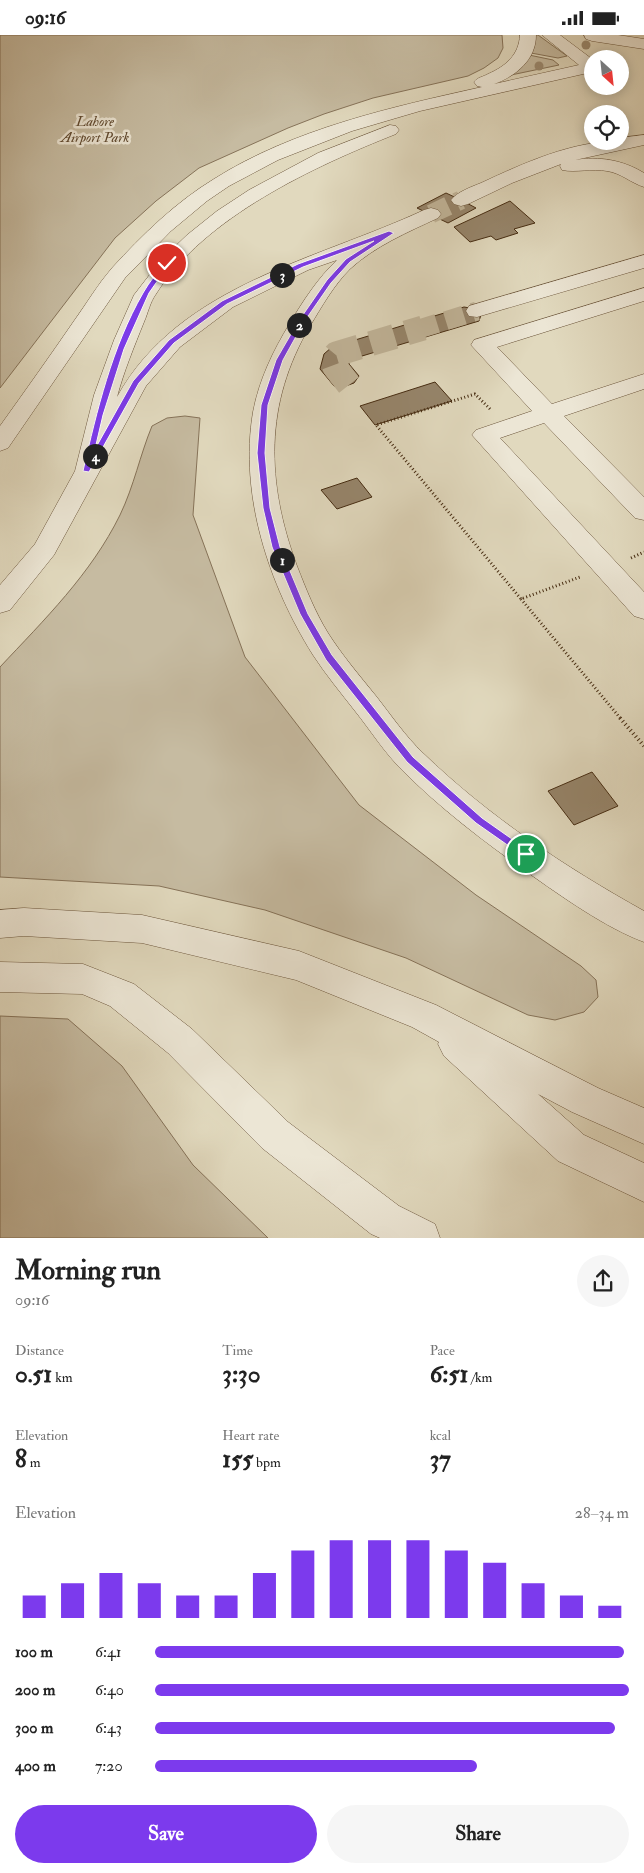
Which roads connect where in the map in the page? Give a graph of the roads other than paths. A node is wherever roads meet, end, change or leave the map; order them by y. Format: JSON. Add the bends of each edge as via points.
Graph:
{"nodes":[{"id":1,"x":528,"y":35,"type":"edge"},
{"id":2,"x":550,"y":35,"type":"edge"},
{"id":3,"x":592,"y":35,"type":"edge"},
{"id":4,"x":638,"y":54,"type":"edge"},
{"id":5,"x":584,"y":61,"type":"edge"},
{"id":6,"x":584,"y":69,"type":"edge"},
{"id":7,"x":542,"y":79,"type":"junction"},
{"id":8,"x":416,"y":107,"type":"junction"},
{"id":9,"x":642,"y":140,"type":"edge"},
{"id":10,"x":506,"y":177,"type":"junction"},
{"id":11,"x":644,"y":181,"type":"edge"},
{"id":12,"x":461,"y":200,"type":"tunnel mouth"},
{"id":13,"x":431,"y":214,"type":"tunnel mouth"},
{"id":14,"x":391,"y":233,"type":"junction"},
{"id":15,"x":644,"y":261,"type":"edge"},
{"id":16,"x":644,"y":295,"type":"edge"},
{"id":17,"x":477,"y":311,"type":"tunnel mouth"},
{"id":18,"x":644,"y":381,"type":"edge"},
{"id":19,"x":549,"y":413,"type":"junction"},
{"id":20,"x":0,"y":443,"type":"edge"},
{"id":21,"x":87,"y":471,"type":"junction"},
{"id":22,"x":644,"y":512,"type":"edge"},
{"id":23,"x":0,"y":603,"type":"edge"},
{"id":24,"x":644,"y":609,"type":"edge"},
{"id":25,"x":0,"y":923,"type":"edge"},
{"id":26,"x":644,"y":928,"type":"edge"},
{"id":27,"x":0,"y":977,"type":"edge"},
{"id":28,"x":424,"y":1016,"type":"junction"},
{"id":29,"x":644,"y":1126,"type":"edge"},
{"id":30,"x":644,"y":1183,"type":"edge"},
{"id":31,"x":421,"y":1238,"type":"edge"}],
"edges":[{"from":1,"to":8,"type":"street","via":[[524,54],[504,73]]},
{"from":2,"to":5,"type":"street"},
{"from":3,"to":4,"type":"street"},
{"from":3,"to":4,"type":"street"},
{"from":6,"to":7,"type":"street"},
{"from":7,"to":8,"type":"street"},
{"from":7,"to":21,"type":"street","via":[[528,90],[421,119],[364,140],[312,164],[218,219],[167,263],[146,293],[99,415]]},
{"from":8,"to":20,"type":"street","via":[[302,142],[246,168],[200,197],[164,227],[118,275]]},
{"from":9,"to":10,"type":"street","via":[[593,148]]},
{"from":10,"to":11,"type":"street","via":[[582,164],[601,164],[625,170]]},
{"from":10,"to":12,"type":"street"},
{"from":13,"to":14,"type":"street"},
{"from":14,"to":21,"type":"street","via":[[301,266],[225,302],[172,342],[136,383]]},
{"from":14,"to":26,"type":"street","via":[[348,261],[329,282],[280,360],[265,405],[261,453],[266,508],[276,547],[304,614],[329,657],[410,759],[479,821],[573,887]]},
{"from":15,"to":17,"type":"street"},
{"from":16,"to":19,"type":"street","via":[[482,345]]},
{"from":18,"to":19,"type":"street"},
{"from":19,"to":22,"type":"street"},
{"from":19,"to":24,"type":"street","via":[[484,435]]},
{"from":21,"to":23,"type":"street","via":[[46,549]]},
{"from":25,"to":28,"type":"street","via":[[142,929],[299,967]]},
{"from":27,"to":31,"type":"street","via":[[83,979],[122,995],[180,1041],[275,1135],[385,1220]]},
{"from":28,"to":29,"type":"street","via":[[585,1100]]},
{"from":28,"to":30,"type":"street","via":[[572,1148]]}]}
